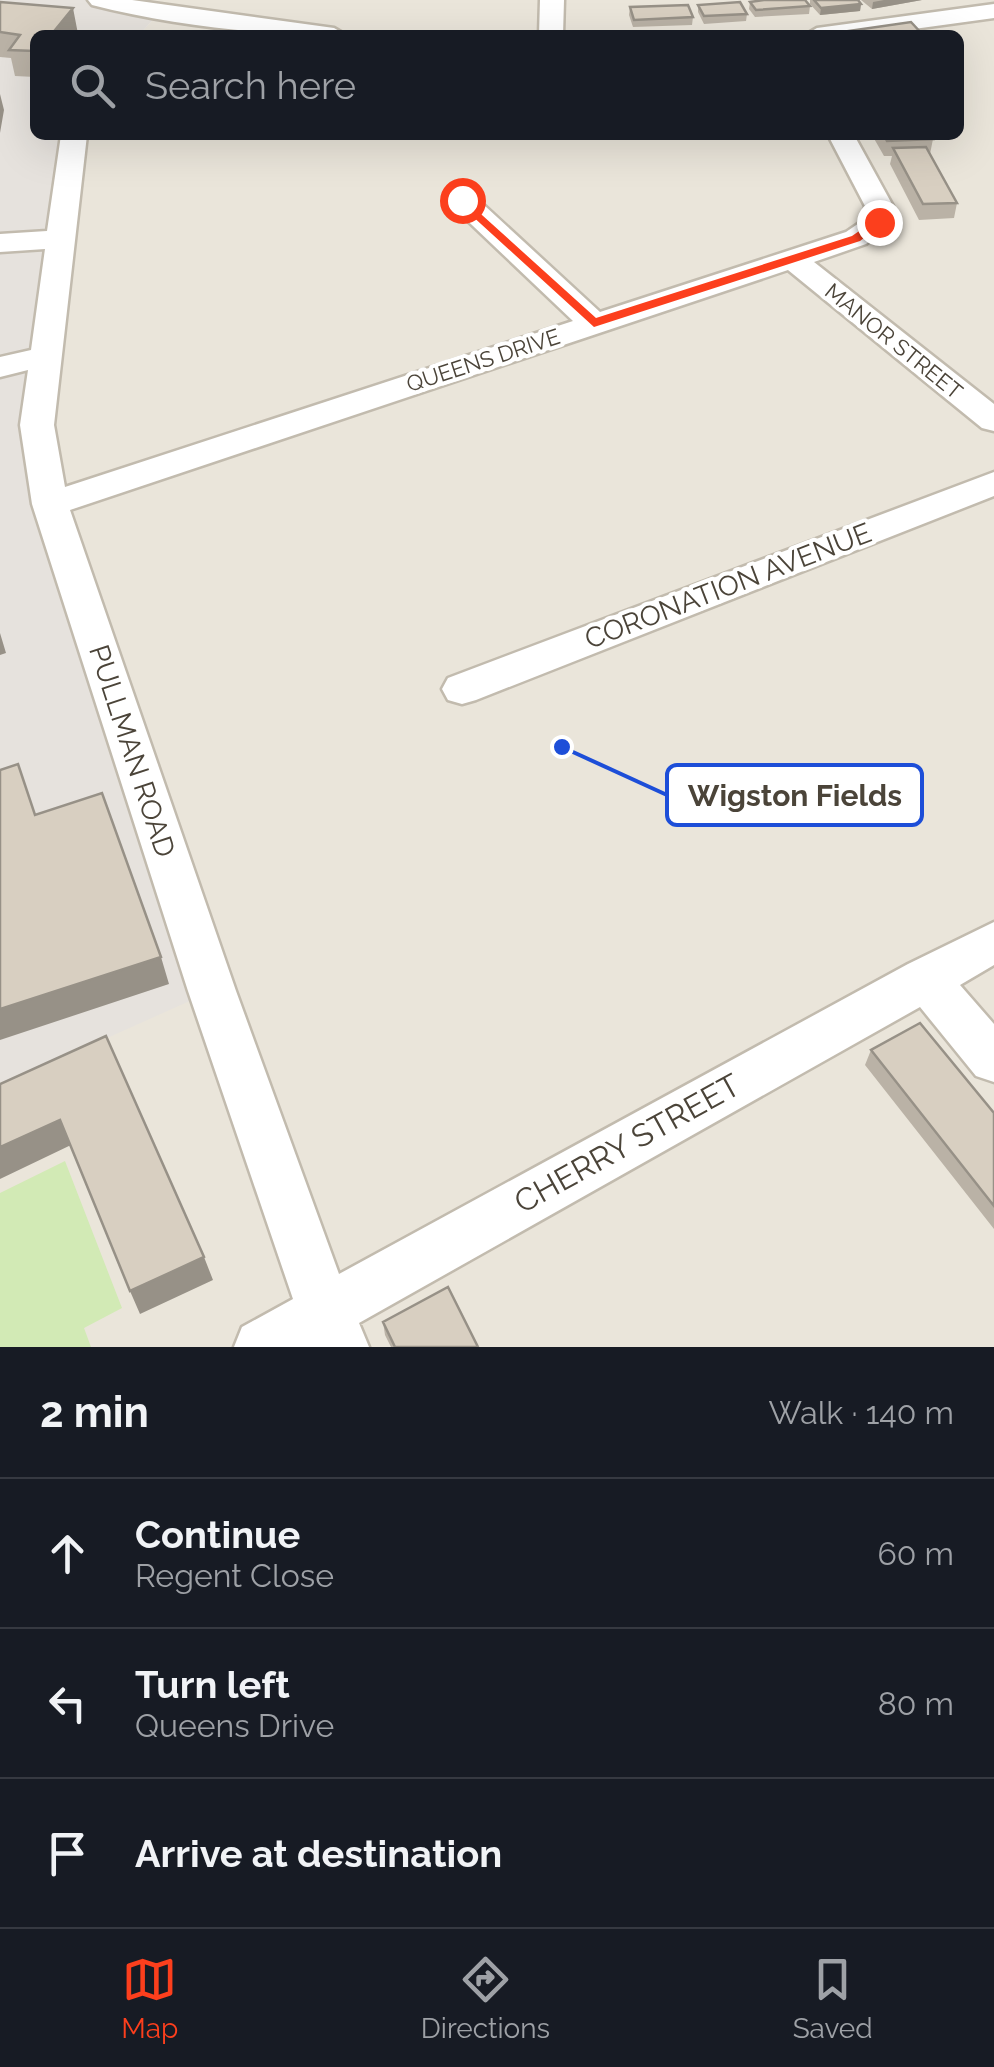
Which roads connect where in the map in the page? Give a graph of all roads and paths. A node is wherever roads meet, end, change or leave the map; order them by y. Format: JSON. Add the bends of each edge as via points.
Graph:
{"nodes":[{"id":1,"x":100,"y":0,"type":"edge"},
{"id":2,"x":552,"y":0,"type":"edge"},
{"id":3,"x":994,"y":11,"type":"edge"},
{"id":4,"x":159,"y":12,"type":"junction"},
{"id":5,"x":137,"y":30,"type":"edge"},
{"id":6,"x":296,"y":30,"type":"edge"},
{"id":7,"x":551,"y":30,"type":"edge"},
{"id":8,"x":854,"y":30,"type":"edge"},
{"id":9,"x":73,"y":140,"type":"edge"},
{"id":10,"x":844,"y":140,"type":"edge"},
{"id":11,"x":462,"y":200,"type":"dead end"},
{"id":12,"x":60,"y":239,"type":"junction"},
{"id":13,"x":0,"y":243,"type":"edge"},
{"id":14,"x":793,"y":260,"type":"junction"},
{"id":15,"x":594,"y":323,"type":"junction"},
{"id":16,"x":0,"y":367,"type":"edge"},
{"id":17,"x":43,"y":368,"type":"junction"},
{"id":18,"x":0,"y":388,"type":"edge"},
{"id":19,"x":994,"y":422,"type":"edge"},
{"id":20,"x":994,"y":483,"type":"edge"},
{"id":21,"x":50,"y":504,"type":"junction"},
{"id":22,"x":462,"y":688,"type":"dead end"},
{"id":23,"x":994,"y":942,"type":"edge"},
{"id":24,"x":924,"y":979,"type":"junction"},
{"id":25,"x":994,"y":1060,"type":"edge"},
{"id":26,"x":332,"y":1328,"type":"edge"},
{"id":27,"x":262,"y":1347,"type":"edge"}],
"edges":[{"from":1,"to":4,"type":"street"},
{"from":2,"to":7,"type":"street"},
{"from":3,"to":8,"type":"street"},
{"from":4,"to":5,"type":"street"},
{"from":4,"to":6,"type":"street"},
{"from":9,"to":12,"type":"street","name":"PULLMAN ROAD"},
{"from":10,"to":14,"type":"street","name":"QUEENS DRIVE","via":[[878,206],[879,222],[856,238]]},
{"from":11,"to":15,"type":"street"},
{"from":12,"to":13,"type":"street"},
{"from":12,"to":17,"type":"street","name":"PULLMAN ROAD"},
{"from":14,"to":15,"type":"street","name":"QUEENS DRIVE"},
{"from":14,"to":19,"type":"street","name":"MANOR STREET"},
{"from":15,"to":21,"type":"street","name":"QUEENS DRIVE"},
{"from":16,"to":17,"type":"street"},
{"from":17,"to":18,"type":"street"},
{"from":17,"to":21,"type":"street","name":"PULLMAN ROAD","via":[[37,425]]},
{"from":20,"to":22,"type":"street","name":"CORONATION AVENUE"},
{"from":21,"to":26,"type":"street","name":"PULLMAN ROAD"},
{"from":23,"to":24,"type":"street","name":"CHERRY STREET"},
{"from":24,"to":25,"type":"street"},
{"from":24,"to":26,"type":"street","name":"CHERRY STREET"},
{"from":26,"to":27,"type":"street","name":"CHERRY STREET"}]}
